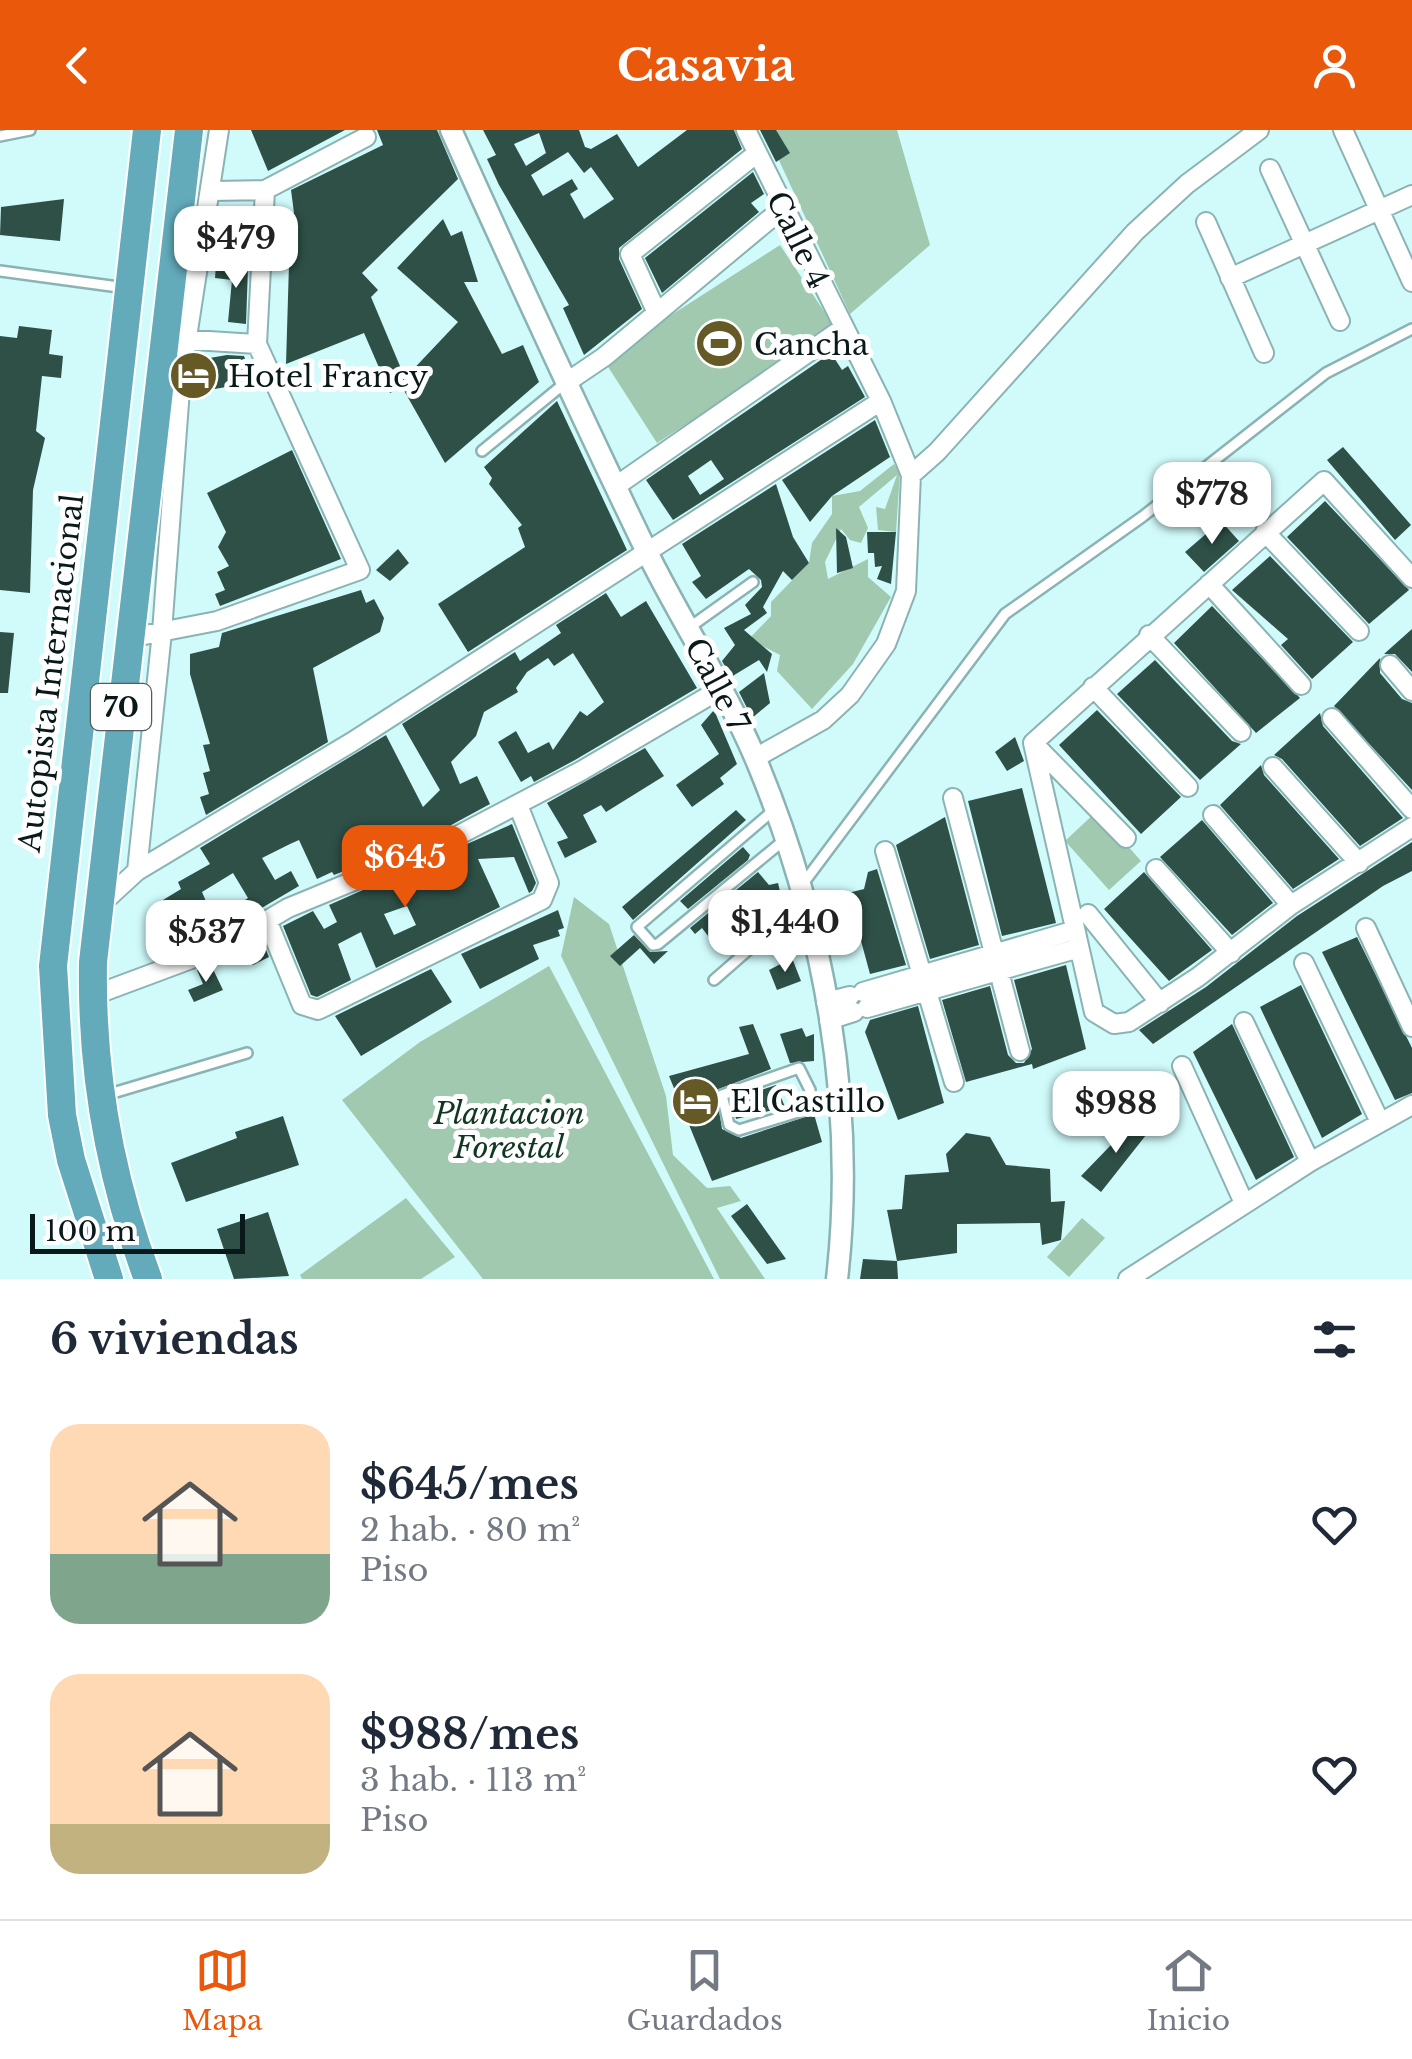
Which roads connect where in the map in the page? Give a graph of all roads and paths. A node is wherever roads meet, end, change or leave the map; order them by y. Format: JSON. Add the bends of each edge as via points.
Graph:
{"nodes":[{"id":1,"x":30,"y":130,"type":"edge"},
{"id":2,"x":146,"y":130,"type":"edge"},
{"id":3,"x":189,"y":130,"type":"edge"},
{"id":4,"x":220,"y":130,"type":"edge"},
{"id":5,"x":450,"y":130,"type":"edge"},
{"id":6,"x":746,"y":130,"type":"edge"},
{"id":7,"x":1260,"y":130,"type":"edge"},
{"id":8,"x":1343,"y":130,"type":"edge"},
{"id":9,"x":0,"y":136,"type":"edge"},
{"id":10,"x":366,"y":137,"type":"dead end"},
{"id":11,"x":756,"y":154,"type":"junction"},
{"id":12,"x":1270,"y":170,"type":"dead end"},
{"id":13,"x":213,"y":190,"type":"junction"},
{"id":14,"x":265,"y":190,"type":"junction"},
{"id":15,"x":1412,"y":195,"type":"edge"},
{"id":16,"x":782,"y":208,"type":"junction"},
{"id":17,"x":1380,"y":210,"type":"junction"},
{"id":18,"x":1206,"y":222,"type":"dead end"},
{"id":19,"x":1304,"y":244,"type":"junction"},
{"id":20,"x":0,"y":270,"type":"edge"},
{"id":21,"x":1230,"y":278,"type":"junction"},
{"id":22,"x":1412,"y":282,"type":"edge"},
{"id":23,"x":128,"y":288,"type":"junction"},
{"id":24,"x":657,"y":313,"type":"junction"},
{"id":25,"x":1340,"y":321,"type":"dead end"},
{"id":26,"x":842,"y":329,"type":"junction"},
{"id":27,"x":1412,"y":329,"type":"edge"},
{"id":28,"x":175,"y":339,"type":"junction"},
{"id":29,"x":257,"y":344,"type":"junction"},
{"id":30,"x":1264,"y":354,"type":"dead end"},
{"id":31,"x":567,"y":382,"type":"junction"},
{"id":32,"x":881,"y":401,"type":"junction"},
{"id":33,"x":482,"y":451,"type":"dead end"},
{"id":34,"x":911,"y":475,"type":"junction"},
{"id":35,"x":616,"y":486,"type":"junction"},
{"id":36,"x":1265,"y":532,"type":"junction"},
{"id":37,"x":648,"y":552,"type":"junction"},
{"id":38,"x":1412,"y":578,"type":"edge"},
{"id":39,"x":753,"y":582,"type":"dead end"},
{"id":40,"x":1209,"y":584,"type":"junction"},
{"id":41,"x":688,"y":629,"type":"junction"},
{"id":42,"x":162,"y":632,"type":"junction"},
{"id":43,"x":1359,"y":632,"type":"dead end"},
{"id":44,"x":1149,"y":634,"type":"junction"},
{"id":45,"x":128,"y":638,"type":"junction"},
{"id":46,"x":1390,"y":665,"type":"dead end"},
{"id":47,"x":1301,"y":685,"type":"dead end"},
{"id":48,"x":1093,"y":686,"type":"junction"},
{"id":49,"x":1412,"y":691,"type":"edge"},
{"id":50,"x":726,"y":703,"type":"junction"},
{"id":51,"x":1332,"y":718,"type":"dead end"},
{"id":52,"x":1241,"y":732,"type":"dead end"},
{"id":53,"x":1033,"y":742,"type":"junction"},
{"id":54,"x":755,"y":758,"type":"junction"},
{"id":55,"x":1273,"y":767,"type":"dead end"},
{"id":56,"x":1188,"y":787,"type":"dead end"},
{"id":57,"x":953,"y":798,"type":"dead end"},
{"id":58,"x":518,"y":805,"type":"junction"},
{"id":59,"x":774,"y":809,"type":"junction"},
{"id":60,"x":1412,"y":809,"type":"edge"},
{"id":61,"x":1213,"y":815,"type":"dead end"},
{"id":62,"x":1412,"y":828,"type":"edge"},
{"id":63,"x":1126,"y":838,"type":"dead end"},
{"id":64,"x":786,"y":840,"type":"junction"},
{"id":65,"x":886,"y":851,"type":"dead end"},
{"id":66,"x":1358,"y":863,"type":"junction"},
{"id":67,"x":1156,"y":869,"type":"dead end"},
{"id":68,"x":137,"y":871,"type":"junction"},
{"id":69,"x":802,"y":894,"type":"junction"},
{"id":70,"x":1291,"y":905,"type":"junction"},
{"id":71,"x":96,"y":909,"type":"junction"},
{"id":72,"x":1088,"y":914,"type":"dead end"},
{"id":73,"x":267,"y":920,"type":"junction"},
{"id":74,"x":1366,"y":928,"type":"dead end"},
{"id":75,"x":1074,"y":940,"type":"junction"},
{"id":76,"x":1231,"y":953,"type":"junction"},
{"id":77,"x":996,"y":962,"type":"junction"},
{"id":78,"x":1304,"y":962,"type":"dead end"},
{"id":79,"x":714,"y":980,"type":"dead end"},
{"id":80,"x":924,"y":983,"type":"junction"},
{"id":81,"x":92,"y":996,"type":"junction"},
{"id":82,"x":1160,"y":1004,"type":"junction"},
{"id":83,"x":828,"y":1011,"type":"junction"},
{"id":84,"x":1410,"y":1017,"type":"edge"},
{"id":85,"x":1244,"y":1022,"type":"dead end"},
{"id":86,"x":1020,"y":1051,"type":"dead end"},
{"id":87,"x":247,"y":1054,"type":"dead end"},
{"id":88,"x":1182,"y":1066,"type":"dead end"},
{"id":89,"x":954,"y":1082,"type":"dead end"},
{"id":90,"x":810,"y":1090,"type":"junction"},
{"id":91,"x":839,"y":1090,"type":"junction"},
{"id":92,"x":101,"y":1096,"type":"junction"},
{"id":93,"x":1412,"y":1105,"type":"edge"},
{"id":94,"x":1379,"y":1120,"type":"junction"},
{"id":95,"x":1310,"y":1162,"type":"junction"},
{"id":96,"x":1244,"y":1203,"type":"junction"},
{"id":97,"x":108,"y":1279,"type":"edge"},
{"id":98,"x":148,"y":1279,"type":"edge"},
{"id":99,"x":838,"y":1279,"type":"edge"},
{"id":100,"x":1128,"y":1279,"type":"edge"}],
"edges":[{"from":1,"to":9,"type":"lane"},
{"from":2,"to":23,"type":"highway","name":"Autopista Internacional","number":"70"},
{"from":3,"to":28,"type":"highway","number":"70"},
{"from":4,"to":13,"type":"street"},
{"from":5,"to":31,"type":"street","name":"Calle 7"},
{"from":6,"to":11,"type":"street","name":"Calle 4"},
{"from":7,"to":34,"type":"street","via":[[1135,232]]},
{"from":8,"to":17,"type":"street"},
{"from":10,"to":14,"type":"street"},
{"from":11,"to":16,"type":"street","name":"Calle 4"},
{"from":11,"to":24,"type":"street","via":[[630,254]]},
{"from":12,"to":19,"type":"street"},
{"from":13,"to":14,"type":"street"},
{"from":13,"to":28,"type":"street"},
{"from":14,"to":29,"type":"street"},
{"from":15,"to":17,"type":"street"},
{"from":16,"to":24,"type":"street"},
{"from":16,"to":26,"type":"street","name":"Calle 4"},
{"from":17,"to":19,"type":"street"},
{"from":17,"to":22,"type":"street"},
{"from":18,"to":21,"type":"street"},
{"from":19,"to":21,"type":"street"},
{"from":19,"to":25,"type":"street"},
{"from":20,"to":23,"type":"lane"},
{"from":21,"to":30,"type":"street"},
{"from":23,"to":97,"type":"highway","name":"Autopista Internacional","number":"70","via":[[53,966],[67,1139]]},
{"from":24,"to":31,"type":"street"},
{"from":26,"to":32,"type":"street","name":"Calle 4"},
{"from":26,"to":35,"type":"street"},
{"from":27,"to":69,"type":"lane","via":[[1326,373],[1005,614]]},
{"from":28,"to":29,"type":"street"},
{"from":28,"to":42,"type":"street"},
{"from":28,"to":45,"type":"highway","number":"70"},
{"from":29,"to":42,"type":"street","via":[[360,570],[217,621]]},
{"from":31,"to":33,"type":"lane"},
{"from":31,"to":35,"type":"street","name":"Calle 7"},
{"from":32,"to":34,"type":"street","name":"Calle 4"},
{"from":32,"to":37,"type":"street"},
{"from":34,"to":54,"type":"street","via":[[906,591],[886,644],[824,720]]},
{"from":35,"to":37,"type":"street","name":"Calle 7"},
{"from":36,"to":38,"type":"street","via":[[1324,481]]},
{"from":36,"to":40,"type":"street"},
{"from":36,"to":43,"type":"street"},
{"from":37,"to":41,"type":"street","name":"Calle 7"},
{"from":37,"to":68,"type":"street"},
{"from":39,"to":41,"type":"lane"},
{"from":40,"to":44,"type":"street"},
{"from":40,"to":47,"type":"street"},
{"from":41,"to":50,"type":"street","name":"Calle 7"},
{"from":42,"to":45,"type":"street"},
{"from":42,"to":68,"type":"street"},
{"from":44,"to":48,"type":"street"},
{"from":44,"to":52,"type":"street"},
{"from":45,"to":71,"type":"highway","number":"70"},
{"from":46,"to":49,"type":"street"},
{"from":48,"to":53,"type":"street"},
{"from":48,"to":56,"type":"street"},
{"from":50,"to":54,"type":"street","name":"Calle 7"},
{"from":50,"to":58,"type":"street"},
{"from":51,"to":60,"type":"street"},
{"from":53,"to":63,"type":"street"},
{"from":53,"to":75,"type":"street"},
{"from":54,"to":59,"type":"street","name":"Calle 7"},
{"from":55,"to":66,"type":"street"},
{"from":57,"to":77,"type":"street"},
{"from":58,"to":73,"type":"street"},
{"from":58,"to":73,"type":"street","via":[[549,883],[542,900],[318,1010],[302,1004]]},
{"from":59,"to":64,"type":"street","name":"Calle 7"},
{"from":59,"to":64,"type":"lane","via":[[637,927],[658,944]]},
{"from":61,"to":70,"type":"street"},
{"from":62,"to":66,"type":"street"},
{"from":64,"to":69,"type":"street","name":"Calle 7"},
{"from":65,"to":80,"type":"street"},
{"from":66,"to":70,"type":"street"},
{"from":67,"to":76,"type":"street"},
{"from":68,"to":71,"type":"street"},
{"from":69,"to":79,"type":"lane"},
{"from":69,"to":83,"type":"street","name":"Calle 7"},
{"from":70,"to":76,"type":"street"},
{"from":71,"to":81,"type":"highway","number":"70"},
{"from":72,"to":82,"type":"street"},
{"from":73,"to":81,"type":"street","via":[[218,949]]},
{"from":74,"to":84,"type":"street"},
{"from":75,"to":77,"type":"street"},
{"from":75,"to":82,"type":"street","via":[[1098,1016],[1120,1024]]},
{"from":76,"to":82,"type":"street"},
{"from":77,"to":80,"type":"street"},
{"from":77,"to":86,"type":"street"},
{"from":78,"to":94,"type":"street"},
{"from":80,"to":83,"type":"street"},
{"from":80,"to":89,"type":"street"},
{"from":81,"to":92,"type":"highway","number":"70"},
{"from":83,"to":91,"type":"street","name":"Calle 7"},
{"from":85,"to":95,"type":"street"},
{"from":87,"to":92,"type":"lane"},
{"from":88,"to":96,"type":"street"},
{"from":90,"to":90,"type":"lane","via":[[799,1068],[720,1099],[729,1125],[739,1130],[808,1109]]},
{"from":90,"to":91,"type":"lane"},
{"from":91,"to":99,"type":"street","name":"Calle 7"},
{"from":92,"to":98,"type":"highway","number":"70"},
{"from":93,"to":94,"type":"street"},
{"from":94,"to":95,"type":"street"},
{"from":95,"to":96,"type":"street"},
{"from":96,"to":100,"type":"street"}]}
